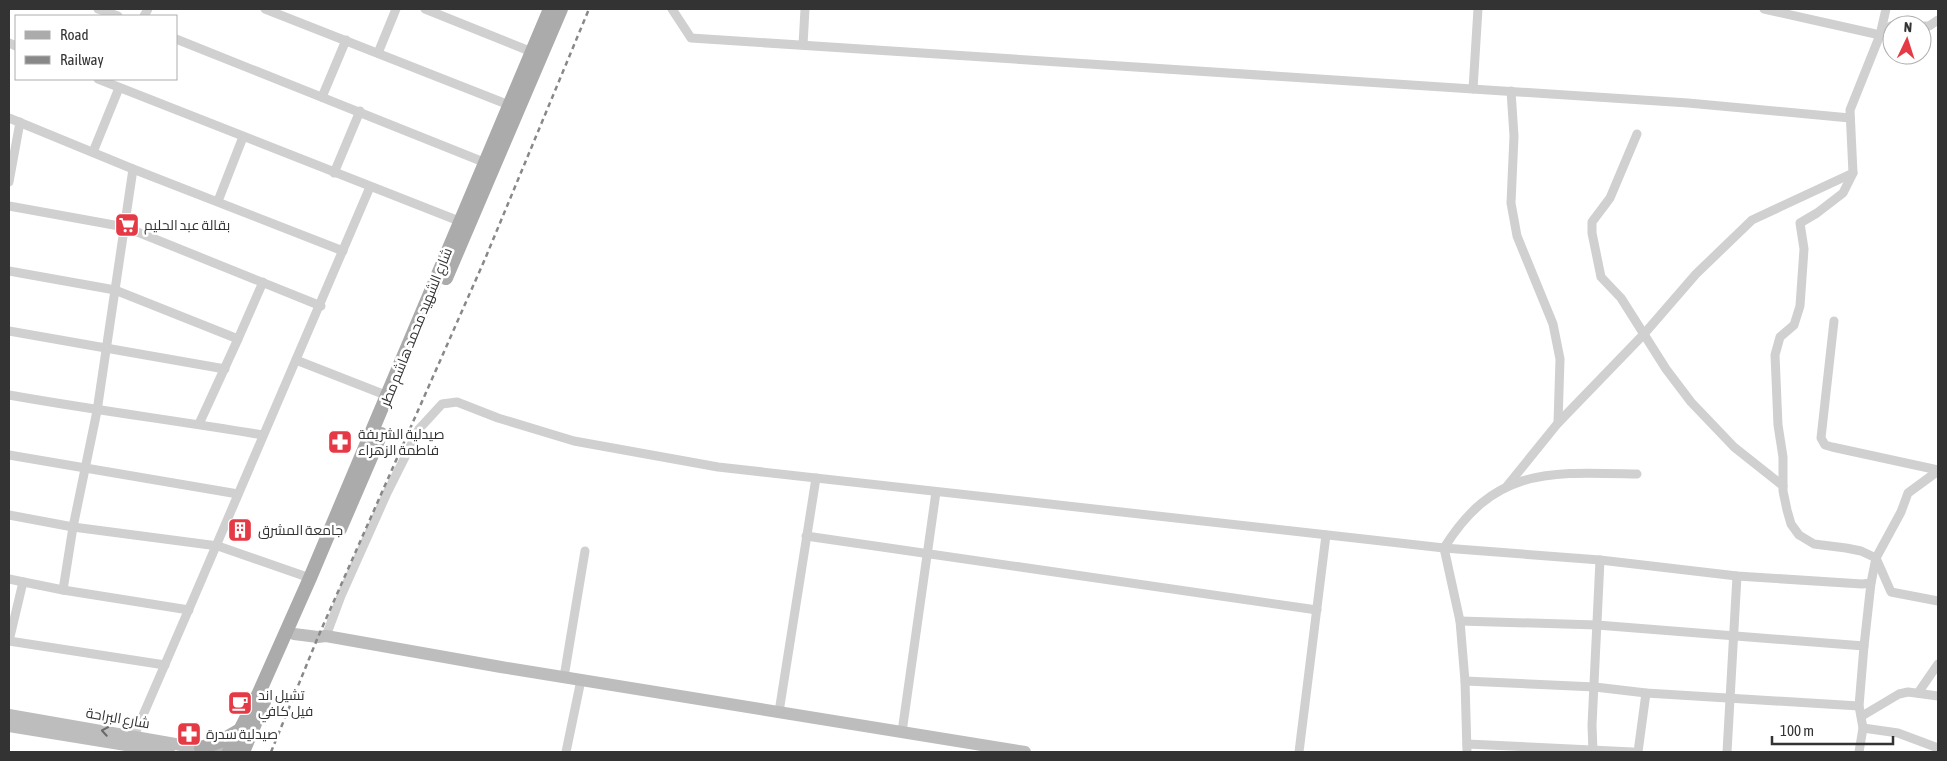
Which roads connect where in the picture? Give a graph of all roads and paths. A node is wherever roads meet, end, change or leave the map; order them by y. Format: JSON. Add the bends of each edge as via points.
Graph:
{"nodes":[{"id":1,"x":98,"y":9,"type":"edge"},
{"id":2,"x":266,"y":9,"type":"edge"},
{"id":3,"x":396,"y":9,"type":"edge"},
{"id":4,"x":425,"y":9,"type":"edge"},
{"id":5,"x":550,"y":9,"type":"edge"},
{"id":6,"x":561,"y":9,"type":"edge"},
{"id":7,"x":672,"y":9,"type":"edge"},
{"id":8,"x":806,"y":9,"type":"edge"},
{"id":9,"x":1478,"y":9,"type":"edge"},
{"id":10,"x":1764,"y":9,"type":"edge"},
{"id":11,"x":1886,"y":9,"type":"edge"},
{"id":12,"x":113,"y":15,"type":"edge"},
{"id":13,"x":1882,"y":32,"type":"edge"},
{"id":14,"x":1880,"y":35,"type":"junction"},
{"id":15,"x":178,"y":40,"type":"edge"},
{"id":16,"x":346,"y":40,"type":"junction"},
{"id":17,"x":803,"y":45,"type":"junction"},
{"id":18,"x":532,"y":52,"type":"junction"},
{"id":19,"x":378,"y":53,"type":"junction"},
{"id":20,"x":100,"y":80,"type":"edge"},
{"id":21,"x":119,"y":88,"type":"junction"},
{"id":22,"x":1473,"y":89,"type":"junction"},
{"id":23,"x":1511,"y":91,"type":"junction"},
{"id":24,"x":322,"y":97,"type":"junction"},
{"id":25,"x":510,"y":105,"type":"junction"},
{"id":26,"x":360,"y":111,"type":"junction"},
{"id":27,"x":9,"y":118,"type":"edge"},
{"id":28,"x":1850,"y":118,"type":"junction"},
{"id":29,"x":20,"y":122,"type":"junction"},
{"id":30,"x":1638,"y":134,"type":"dead end"},
{"id":31,"x":244,"y":136,"type":"junction"},
{"id":32,"x":93,"y":152,"type":"junction"},
{"id":33,"x":486,"y":163,"type":"junction"},
{"id":34,"x":133,"y":169,"type":"junction"},
{"id":35,"x":334,"y":173,"type":"junction"},
{"id":36,"x":1852,"y":173,"type":"junction"},
{"id":37,"x":9,"y":182,"type":"edge"},
{"id":38,"x":370,"y":186,"type":"junction"},
{"id":39,"x":218,"y":201,"type":"junction"},
{"id":40,"x":9,"y":206,"type":"edge"},
{"id":41,"x":459,"y":221,"type":"junction"},
{"id":42,"x":125,"y":227,"type":"junction"},
{"id":43,"x":343,"y":251,"type":"junction"},
{"id":44,"x":9,"y":271,"type":"edge"},
{"id":45,"x":263,"y":282,"type":"junction"},
{"id":46,"x":115,"y":290,"type":"junction"},
{"id":47,"x":320,"y":306,"type":"junction"},
{"id":48,"x":1834,"y":321,"type":"dead end"},
{"id":49,"x":9,"y":331,"type":"edge"},
{"id":50,"x":1644,"y":334,"type":"junction"},
{"id":51,"x":238,"y":339,"type":"junction"},
{"id":52,"x":106,"y":347,"type":"junction"},
{"id":53,"x":296,"y":360,"type":"junction"},
{"id":54,"x":225,"y":369,"type":"junction"},
{"id":55,"x":9,"y":395,"type":"edge"},
{"id":56,"x":388,"y":396,"type":"junction"},
{"id":57,"x":97,"y":411,"type":"junction"},
{"id":58,"x":1558,"y":423,"type":"junction"},
{"id":59,"x":199,"y":424,"type":"junction"},
{"id":60,"x":263,"y":435,"type":"junction"},
{"id":61,"x":9,"y":455,"type":"edge"},
{"id":62,"x":86,"y":468,"type":"junction"},
{"id":63,"x":1938,"y":470,"type":"edge"},
{"id":64,"x":1637,"y":474,"type":"dead end"},
{"id":65,"x":816,"y":478,"type":"junction"},
{"id":66,"x":1507,"y":486,"type":"junction"},
{"id":67,"x":1783,"y":486,"type":"junction"},
{"id":68,"x":936,"y":492,"type":"junction"},
{"id":69,"x":238,"y":494,"type":"junction"},
{"id":70,"x":9,"y":515,"type":"edge"},
{"id":71,"x":73,"y":527,"type":"junction"},
{"id":72,"x":1326,"y":535,"type":"junction"},
{"id":73,"x":806,"y":536,"type":"junction"},
{"id":74,"x":218,"y":546,"type":"junction"},
{"id":75,"x":1444,"y":548,"type":"junction"},
{"id":76,"x":585,"y":551,"type":"dead end"},
{"id":77,"x":927,"y":554,"type":"junction"},
{"id":78,"x":1876,"y":558,"type":"junction"},
{"id":79,"x":1600,"y":560,"type":"junction"},
{"id":80,"x":1738,"y":576,"type":"junction"},
{"id":81,"x":310,"y":578,"type":"junction"},
{"id":82,"x":9,"y":579,"type":"edge"},
{"id":83,"x":23,"y":582,"type":"junction"},
{"id":84,"x":1871,"y":583,"type":"junction"},
{"id":85,"x":63,"y":590,"type":"junction"},
{"id":86,"x":1938,"y":601,"type":"edge"},
{"id":87,"x":189,"y":610,"type":"junction"},
{"id":88,"x":1317,"y":610,"type":"junction"},
{"id":89,"x":1460,"y":620,"type":"junction"},
{"id":90,"x":1597,"y":625,"type":"junction"},
{"id":91,"x":294,"y":634,"type":"junction"},
{"id":92,"x":326,"y":636,"type":"junction"},
{"id":93,"x":1735,"y":636,"type":"junction"},
{"id":94,"x":9,"y":641,"type":"edge"},
{"id":95,"x":1864,"y":646,"type":"junction"},
{"id":96,"x":1938,"y":664,"type":"edge"},
{"id":97,"x":165,"y":665,"type":"junction"},
{"id":98,"x":564,"y":677,"type":"junction"},
{"id":99,"x":581,"y":680,"type":"junction"},
{"id":100,"x":1465,"y":681,"type":"junction"},
{"id":101,"x":1595,"y":687,"type":"junction"},
{"id":102,"x":1646,"y":693,"type":"junction"},
{"id":103,"x":1918,"y":693,"type":"junction"},
{"id":104,"x":1938,"y":696,"type":"edge"},
{"id":105,"x":1730,"y":698,"type":"junction"},
{"id":106,"x":1859,"y":706,"type":"junction"},
{"id":107,"x":778,"y":712,"type":"junction"},
{"id":108,"x":9,"y":715,"type":"edge"},
{"id":109,"x":1862,"y":716,"type":"junction"},
{"id":110,"x":9,"y":726,"type":"edge"},
{"id":111,"x":1862,"y":728,"type":"junction"},
{"id":112,"x":240,"y":730,"type":"junction"},
{"id":113,"x":902,"y":732,"type":"junction"},
{"id":114,"x":133,"y":745,"type":"edge"},
{"id":115,"x":201,"y":748,"type":"junction"},
{"id":116,"x":1467,"y":748,"type":"edge"},
{"id":117,"x":1938,"y":748,"type":"edge"},
{"id":118,"x":1593,"y":751,"type":"edge"},
{"id":119,"x":169,"y":752,"type":"edge"},
{"id":120,"x":222,"y":752,"type":"edge"},
{"id":121,"x":230,"y":752,"type":"edge"},
{"id":122,"x":243,"y":752,"type":"edge"},
{"id":123,"x":566,"y":752,"type":"edge"},
{"id":124,"x":1025,"y":752,"type":"edge"},
{"id":125,"x":1300,"y":752,"type":"edge"},
{"id":126,"x":1633,"y":752,"type":"edge"},
{"id":127,"x":1638,"y":752,"type":"edge"},
{"id":128,"x":1727,"y":752,"type":"edge"},
{"id":129,"x":1859,"y":752,"type":"edge"}],
"edges":[{"from":1,"to":12,"type":"street"},
{"from":2,"to":16,"type":"street"},
{"from":3,"to":19,"type":"street"},
{"from":4,"to":18,"type":"street"},
{"from":5,"to":18,"type":"main road","name":"شارع الشهيد محمد هاشم مطر"},
{"from":6,"to":91,"type":"main road","name":"شارع الشهيد محمد هاشم مطر"},
{"from":7,"to":17,"type":"street","via":[[690,38]]},
{"from":8,"to":17,"type":"street"},
{"from":9,"to":22,"type":"street"},
{"from":10,"to":14,"type":"street"},
{"from":11,"to":14,"type":"street"},
{"from":13,"to":14,"type":"street"},
{"from":14,"to":28,"type":"street","via":[[1850,110]]},
{"from":15,"to":24,"type":"street"},
{"from":16,"to":19,"type":"street"},
{"from":16,"to":24,"type":"street"},
{"from":17,"to":22,"type":"street"},
{"from":18,"to":25,"type":"main road","name":"شارع الشهيد محمد هاشم مطر"},
{"from":19,"to":25,"type":"street"},
{"from":20,"to":21,"type":"street"},
{"from":21,"to":31,"type":"street"},
{"from":21,"to":32,"type":"street"},
{"from":22,"to":23,"type":"street"},
{"from":23,"to":28,"type":"street"},
{"from":23,"to":58,"type":"street","via":[[1514,136],[1510,203],[1517,236],[1553,324],[1560,359]]},
{"from":24,"to":26,"type":"street"},
{"from":25,"to":33,"type":"main road","name":"شارع الشهيد محمد هاشم مطر"},
{"from":26,"to":33,"type":"street"},
{"from":26,"to":35,"type":"street"},
{"from":27,"to":29,"type":"street"},
{"from":28,"to":36,"type":"street"},
{"from":29,"to":32,"type":"street"},
{"from":29,"to":37,"type":"street"},
{"from":30,"to":50,"type":"street","via":[[1610,198],[1594,219],[1591,230],[1603,280],[1621,298]]},
{"from":31,"to":35,"type":"street"},
{"from":31,"to":39,"type":"street"},
{"from":32,"to":34,"type":"street"},
{"from":33,"to":41,"type":"main road","name":"شارع الشهيد محمد هاشم مطر"},
{"from":34,"to":39,"type":"street"},
{"from":34,"to":42,"type":"street"},
{"from":35,"to":38,"type":"street"},
{"from":36,"to":50,"type":"street","via":[[1752,220],[1696,274]]},
{"from":36,"to":67,"type":"street","via":[[1842,193],[1817,214],[1800,223],[1804,249],[1800,306],[1794,325],[1780,337],[1775,355]]},
{"from":38,"to":41,"type":"street"},
{"from":38,"to":43,"type":"street"},
{"from":39,"to":43,"type":"street"},
{"from":40,"to":42,"type":"street"},
{"from":41,"to":56,"type":"main road","name":"شارع الشهيد محمد هاشم مطر"},
{"from":42,"to":45,"type":"street"},
{"from":42,"to":46,"type":"street"},
{"from":43,"to":47,"type":"street"},
{"from":44,"to":46,"type":"street"},
{"from":45,"to":47,"type":"street"},
{"from":45,"to":51,"type":"street"},
{"from":46,"to":51,"type":"street"},
{"from":46,"to":52,"type":"street"},
{"from":47,"to":53,"type":"street"},
{"from":48,"to":63,"type":"street","via":[[1820,438],[1825,445],[1832,447]]},
{"from":49,"to":52,"type":"street"},
{"from":50,"to":58,"type":"street"},
{"from":50,"to":67,"type":"street","via":[[1678,386],[1705,418],[1734,447]]},
{"from":51,"to":54,"type":"street"},
{"from":52,"to":54,"type":"street"},
{"from":52,"to":57,"type":"street"},
{"from":53,"to":56,"type":"street"},
{"from":53,"to":60,"type":"street"},
{"from":54,"to":59,"type":"street"},
{"from":55,"to":57,"type":"street"},
{"from":56,"to":81,"type":"main road","name":"شارع الشهيد محمد هاشم مطر"},
{"from":57,"to":59,"type":"street"},
{"from":57,"to":62,"type":"street"},
{"from":58,"to":66,"type":"street"},
{"from":59,"to":60,"type":"street"},
{"from":60,"to":69,"type":"street"},
{"from":61,"to":62,"type":"street"},
{"from":62,"to":69,"type":"street"},
{"from":62,"to":71,"type":"street"},
{"from":63,"to":78,"type":"street","via":[[1908,493]]},
{"from":64,"to":66,"type":"street","via":[[1555,475],[1535,477]]},
{"from":65,"to":68,"type":"street"},
{"from":65,"to":73,"type":"street"},
{"from":65,"to":92,"type":"street","via":[[718,467],[628,452],[574,441],[457,402],[442,404],[419,429],[402,461]]},
{"from":66,"to":75,"type":"street","via":[[1476,508],[1458,526]]},
{"from":67,"to":78,"type":"street","via":[[1791,524],[1799,535],[1814,544],[1861,551]]},
{"from":68,"to":72,"type":"street"},
{"from":68,"to":77,"type":"street"},
{"from":69,"to":74,"type":"street"},
{"from":70,"to":71,"type":"street"},
{"from":71,"to":74,"type":"street"},
{"from":71,"to":85,"type":"street"},
{"from":72,"to":75,"type":"street"},
{"from":72,"to":88,"type":"street"},
{"from":73,"to":77,"type":"street"},
{"from":73,"to":107,"type":"street"},
{"from":74,"to":81,"type":"street"},
{"from":74,"to":87,"type":"street"},
{"from":75,"to":79,"type":"street"},
{"from":75,"to":89,"type":"street"},
{"from":76,"to":98,"type":"street"},
{"from":77,"to":88,"type":"street"},
{"from":77,"to":113,"type":"street"},
{"from":78,"to":84,"type":"street"},
{"from":78,"to":86,"type":"street","via":[[1891,592]]},
{"from":79,"to":80,"type":"street"},
{"from":79,"to":90,"type":"street"},
{"from":80,"to":84,"type":"street"},
{"from":80,"to":93,"type":"street"},
{"from":81,"to":112,"type":"main road","name":"شارع الشهيد محمد هاشم مطر"},
{"from":82,"to":83,"type":"street"},
{"from":83,"to":85,"type":"street"},
{"from":83,"to":94,"type":"street"},
{"from":84,"to":95,"type":"street"},
{"from":85,"to":87,"type":"street"},
{"from":87,"to":97,"type":"street"},
{"from":88,"to":125,"type":"street"},
{"from":89,"to":90,"type":"street"},
{"from":89,"to":100,"type":"street"},
{"from":90,"to":93,"type":"street"},
{"from":90,"to":101,"type":"street"},
{"from":91,"to":92,"type":"street"},
{"from":91,"to":122,"type":"main road","name":"شارع الشهيد محمد هاشم مطر"},
{"from":92,"to":98,"type":"street"},
{"from":93,"to":95,"type":"street"},
{"from":93,"to":105,"type":"street"},
{"from":94,"to":97,"type":"street"},
{"from":95,"to":106,"type":"street"},
{"from":96,"to":103,"type":"street"},
{"from":97,"to":114,"type":"street"},
{"from":98,"to":99,"type":"street"},
{"from":99,"to":107,"type":"street"},
{"from":99,"to":123,"type":"street"},
{"from":100,"to":101,"type":"street"},
{"from":100,"to":116,"type":"street"},
{"from":101,"to":102,"type":"street"},
{"from":101,"to":118,"type":"street"},
{"from":102,"to":105,"type":"street"},
{"from":102,"to":127,"type":"street"},
{"from":103,"to":104,"type":"street"},
{"from":103,"to":109,"type":"street","via":[[1891,697]]},
{"from":105,"to":106,"type":"street"},
{"from":105,"to":128,"type":"street"},
{"from":106,"to":109,"type":"street"},
{"from":107,"to":113,"type":"street"},
{"from":114,"to":108,"type":"street","name":"شارع البراحة","one_way":true},
{"from":109,"to":111,"type":"street"},
{"from":110,"to":114,"type":"street","name":"شارع البراحة"},
{"from":111,"to":117,"type":"street","via":[[1898,733]]},
{"from":111,"to":129,"type":"street"},
{"from":112,"to":115,"type":"main road"},
{"from":112,"to":121,"type":"main road","name":"شارع الشهيد محمد هاشم مطر"},
{"from":113,"to":124,"type":"street"},
{"from":114,"to":115,"type":"street","name":"شارع البراحة"},
{"from":114,"to":119,"type":"street","name":"شارع البراحة"},
{"from":115,"to":120,"type":"street","name":"شارع البراحة"},
{"from":116,"to":118,"type":"street"},
{"from":118,"to":126,"type":"street"}]}
